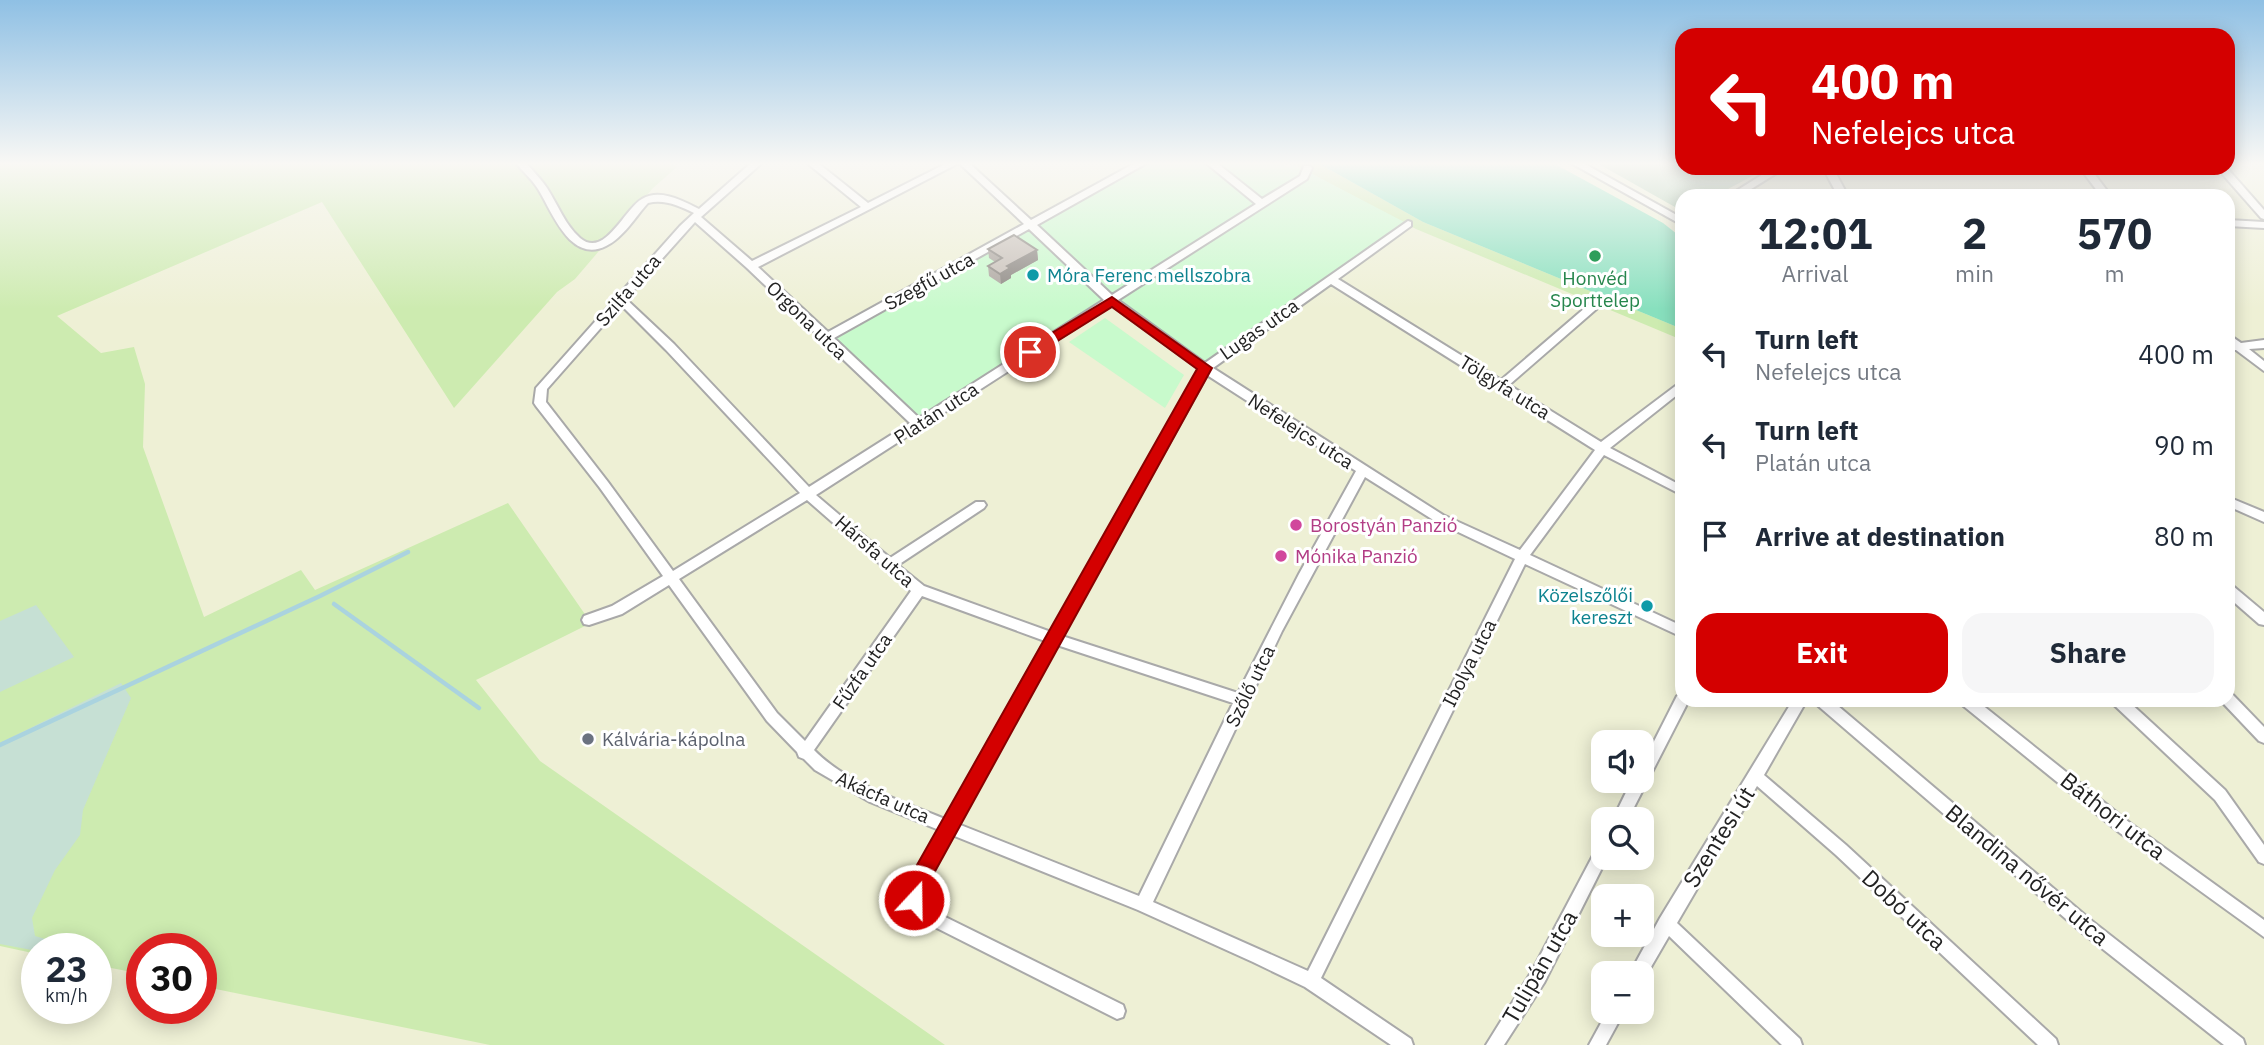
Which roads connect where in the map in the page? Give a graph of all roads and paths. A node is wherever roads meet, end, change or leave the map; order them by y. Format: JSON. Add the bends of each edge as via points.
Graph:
{"nodes":[{"id":1,"x":557,"y":212,"type":"edge"},
{"id":2,"x":634,"y":212,"type":"edge"},
{"id":3,"x":692,"y":212,"type":"edge"},
{"id":4,"x":699,"y":212,"type":"edge"},
{"id":5,"x":858,"y":212,"type":"edge"},
{"id":6,"x":1016,"y":212,"type":"edge"},
{"id":7,"x":1054,"y":212,"type":"edge"},
{"id":8,"x":1250,"y":212,"type":"edge"},
{"id":9,"x":696,"y":214,"type":"junction"},
{"id":10,"x":2235,"y":223,"type":"edge"},
{"id":11,"x":1408,"y":224,"type":"dead end"},
{"id":12,"x":1030,"y":225,"type":"junction"},
{"id":13,"x":2264,"y":225,"type":"edge"},
{"id":14,"x":751,"y":266,"type":"junction"},
{"id":15,"x":1331,"y":279,"type":"junction"},
{"id":16,"x":621,"y":299,"type":"junction"},
{"id":17,"x":1112,"y":301,"type":"junction"},
{"id":18,"x":1597,"y":303,"type":"dead end"},
{"id":19,"x":825,"y":338,"type":"junction"},
{"id":20,"x":2264,"y":344,"type":"edge"},
{"id":21,"x":2235,"y":347,"type":"edge"},
{"id":22,"x":2235,"y":349,"type":"edge"},
{"id":23,"x":2264,"y":367,"type":"edge"},
{"id":24,"x":1205,"y":368,"type":"junction"},
{"id":25,"x":1503,"y":385,"type":"junction"},
{"id":26,"x":1675,"y":391,"type":"edge"},
{"id":27,"x":539,"y":396,"type":"joint"},
{"id":28,"x":918,"y":424,"type":"junction"},
{"id":29,"x":1602,"y":449,"type":"junction"},
{"id":30,"x":1362,"y":471,"type":"junction"},
{"id":31,"x":1675,"y":487,"type":"edge"},
{"id":32,"x":808,"y":495,"type":"junction"},
{"id":33,"x":2235,"y":503,"type":"edge"},
{"id":34,"x":980,"y":505,"type":"dead end"},
{"id":35,"x":2264,"y":517,"type":"edge"},
{"id":36,"x":1522,"y":558,"type":"junction"},
{"id":37,"x":890,"y":564,"type":"junction"},
{"id":38,"x":673,"y":579,"type":"junction"},
{"id":39,"x":919,"y":590,"type":"junction"},
{"id":40,"x":2235,"y":596,"type":"edge"},
{"id":41,"x":589,"y":620,"type":"dead end"},
{"id":42,"x":2264,"y":620,"type":"edge"},
{"id":43,"x":1675,"y":629,"type":"edge"},
{"id":44,"x":1054,"y":638,"type":"junction"},
{"id":45,"x":1242,"y":700,"type":"junction"},
{"id":46,"x":2235,"y":706,"type":"edge"},
{"id":47,"x":1678,"y":707,"type":"edge"},
{"id":48,"x":1796,"y":707,"type":"edge"},
{"id":49,"x":1829,"y":707,"type":"edge"},
{"id":50,"x":1975,"y":707,"type":"edge"},
{"id":51,"x":2126,"y":707,"type":"edge"},
{"id":52,"x":2264,"y":737,"type":"edge"},
{"id":53,"x":804,"y":752,"type":"junction"},
{"id":54,"x":1654,"y":754,"type":"edge"},
{"id":55,"x":1756,"y":777,"type":"junction"},
{"id":56,"x":951,"y":826,"type":"junction"},
{"id":57,"x":2264,"y":857,"type":"edge"},
{"id":58,"x":1593,"y":870,"type":"edge"},
{"id":59,"x":1143,"y":905,"type":"junction"},
{"id":60,"x":1666,"y":923,"type":"junction"},
{"id":61,"x":2264,"y":929,"type":"edge"},
{"id":62,"x":1645,"y":961,"type":"edge"},
{"id":63,"x":1311,"y":981,"type":"junction"},
{"id":64,"x":1117,"y":1011,"type":"dead end"},
{"id":65,"x":1609,"y":1024,"type":"edge"},
{"id":66,"x":1405,"y":1045,"type":"edge"},
{"id":67,"x":1494,"y":1045,"type":"edge"},
{"id":68,"x":1597,"y":1045,"type":"edge"},
{"id":69,"x":1794,"y":1045,"type":"edge"},
{"id":70,"x":2050,"y":1045,"type":"edge"},
{"id":71,"x":2237,"y":1045,"type":"edge"}],
"edges":[{"from":1,"to":2,"type":"street","name":"Orgona utca","via":[[572,237],[593,247],[604,243]]},
{"from":3,"to":9,"type":"street","name":"Orgona utca"},
{"from":4,"to":9,"type":"street","name":"Szilfa utca"},
{"from":5,"to":14,"type":"street"},
{"from":6,"to":12,"type":"street","name":"Nefelejcs utca"},
{"from":7,"to":12,"type":"street","name":"Szegfű utca"},
{"from":8,"to":17,"type":"street","name":"Platán utca"},
{"from":9,"to":14,"type":"street","name":"Orgona utca"},
{"from":9,"to":16,"type":"street","name":"Szilfa utca"},
{"from":10,"to":13,"type":"street"},
{"from":11,"to":15,"type":"street","name":"Lugas utca"},
{"from":12,"to":17,"type":"street","name":"Nefelejcs utca"},
{"from":12,"to":19,"type":"street","name":"Szegfű utca"},
{"from":14,"to":19,"type":"street","name":"Orgona utca"},
{"from":15,"to":24,"type":"street","name":"Lugas utca"},
{"from":15,"to":25,"type":"street","name":"Tölgyfa utca"},
{"from":16,"to":27,"type":"street","name":"Szilfa utca"},
{"from":16,"to":32,"type":"street","name":"Hársfa utca"},
{"from":17,"to":24,"type":"street","name":"Nefelejcs utca"},
{"from":17,"to":28,"type":"street","name":"Platán utca"},
{"from":18,"to":25,"type":"street"},
{"from":19,"to":28,"type":"street","name":"Orgona utca"},
{"from":20,"to":21,"type":"street"},
{"from":22,"to":23,"type":"street"},
{"from":24,"to":30,"type":"street","name":"Nefelejcs utca"},
{"from":24,"to":44,"type":"street","name":"Lugas utca"},
{"from":25,"to":29,"type":"street","name":"Tölgyfa utca"},
{"from":26,"to":29,"type":"street","name":"Ibolya utca"},
{"from":27,"to":38,"type":"street","name":"Akácfa utca"},
{"from":28,"to":32,"type":"street","name":"Platán utca"},
{"from":29,"to":31,"type":"street","name":"Tölgyfa utca"},
{"from":29,"to":36,"type":"street","name":"Ibolya utca"},
{"from":30,"to":36,"type":"street","name":"Nefelejcs utca","via":[[1440,519]]},
{"from":30,"to":45,"type":"street","name":"Szőlő utca"},
{"from":32,"to":37,"type":"street","name":"Hársfa utca"},
{"from":32,"to":38,"type":"street","name":"Platán utca"},
{"from":33,"to":35,"type":"street"},
{"from":34,"to":37,"type":"street"},
{"from":36,"to":43,"type":"street","name":"Nefelejcs utca"},
{"from":36,"to":63,"type":"street","name":"Ibolya utca"},
{"from":37,"to":39,"type":"street","name":"Hársfa utca"},
{"from":38,"to":41,"type":"street","name":"Platán utca"},
{"from":38,"to":53,"type":"street","name":"Akácfa utca","via":[[772,718]]},
{"from":39,"to":44,"type":"street","name":"Hársfa utca"},
{"from":39,"to":53,"type":"street","name":"Fűzfa utca"},
{"from":40,"to":42,"type":"street"},
{"from":44,"to":45,"type":"street","name":"Hársfa utca"},
{"from":44,"to":56,"type":"street","name":"Lugas utca"},
{"from":45,"to":59,"type":"street","name":"Szőlő utca"},
{"from":46,"to":52,"type":"street"},
{"from":47,"to":54,"type":"street"},
{"from":48,"to":55,"type":"street","name":"Szentesi út"},
{"from":49,"to":71,"type":"street","name":"Blandina nővér utca","via":[[2086,926]]},
{"from":50,"to":61,"type":"street","name":"Báthori utca","via":[[2125,828]]},
{"from":51,"to":57,"type":"street","via":[[2220,795]]},
{"from":53,"to":56,"type":"street","name":"Akácfa utca","via":[[851,785]]},
{"from":55,"to":60,"type":"street","name":"Szentesi út"},
{"from":55,"to":70,"type":"street","name":"Dobó utca"},
{"from":56,"to":59,"type":"street","name":"Akácfa utca"},
{"from":56,"to":64,"type":"street","name":"Lugas utca","via":[[919,882],[914,900],[920,912]]},
{"from":58,"to":67,"type":"street","name":"Tulipán utca","via":[[1538,976]]},
{"from":59,"to":63,"type":"street","name":"Akácfa utca"},
{"from":60,"to":62,"type":"street","name":"Szentesi út"},
{"from":60,"to":69,"type":"street"},
{"from":63,"to":66,"type":"street","name":"Akácfa utca"},
{"from":65,"to":68,"type":"street"}]}
